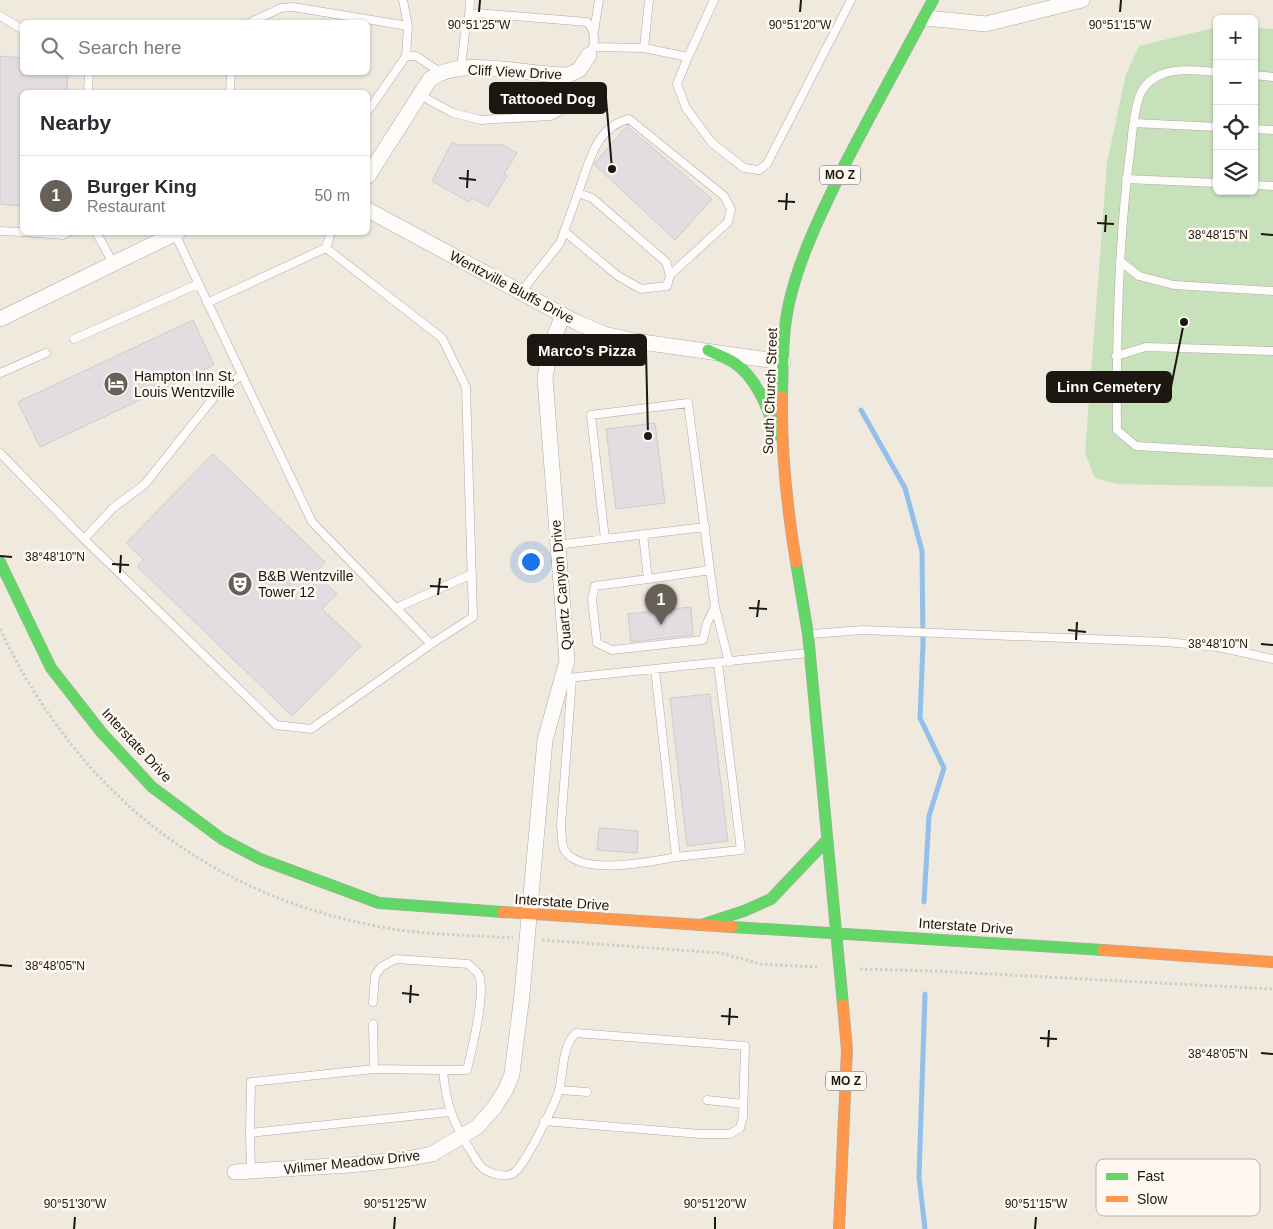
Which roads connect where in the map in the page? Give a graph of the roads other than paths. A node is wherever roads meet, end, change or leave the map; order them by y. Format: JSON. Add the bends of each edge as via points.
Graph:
{"nodes":[{"id":1,"x":403,"y":0,"type":"edge"},
{"id":2,"x":470,"y":0,"type":"edge"},
{"id":3,"x":599,"y":0,"type":"edge"},
{"id":4,"x":650,"y":0,"type":"edge"},
{"id":5,"x":714,"y":0,"type":"edge"},
{"id":6,"x":851,"y":0,"type":"edge"},
{"id":7,"x":934,"y":0,"type":"edge"},
{"id":8,"x":1082,"y":0,"type":"edge"},
{"id":9,"x":281,"y":4,"type":"edge"},
{"id":10,"x":0,"y":16,"type":"edge"},
{"id":11,"x":469,"y":16,"type":"junction"},
{"id":12,"x":926,"y":18,"type":"junction"},
{"id":13,"x":254,"y":20,"type":"edge"},
{"id":14,"x":370,"y":20,"type":"edge"},
{"id":15,"x":370,"y":20,"type":"edge"},
{"id":16,"x":408,"y":26,"type":"junction"},
{"id":17,"x":20,"y":28,"type":"edge"},
{"id":18,"x":594,"y":32,"type":"junction"},
{"id":19,"x":644,"y":48,"type":"junction"},
{"id":20,"x":591,"y":51,"type":"junction"},
{"id":21,"x":406,"y":56,"type":"junction"},
{"id":22,"x":688,"y":58,"type":"junction"},
{"id":23,"x":461,"y":68,"type":"junction"},
{"id":24,"x":440,"y":72,"type":"junction"},
{"id":25,"x":1213,"y":72,"type":"edge"},
{"id":26,"x":90,"y":75,"type":"edge"},
{"id":27,"x":231,"y":75,"type":"edge"},
{"id":28,"x":568,"y":75,"type":"junction"},
{"id":29,"x":1258,"y":75,"type":"edge"},
{"id":30,"x":1273,"y":77,"type":"edge"},
{"id":31,"x":88,"y":90,"type":"edge"},
{"id":32,"x":230,"y":90,"type":"edge"},
{"id":33,"x":420,"y":95,"type":"junction"},
{"id":34,"x":370,"y":108,"type":"edge"},
{"id":35,"x":1134,"y":123,"type":"junction"},
{"id":36,"x":1213,"y":127,"type":"edge"},
{"id":37,"x":1258,"y":129,"type":"edge"},
{"id":38,"x":1273,"y":130,"type":"edge"},
{"id":39,"x":370,"y":173,"type":"edge"},
{"id":40,"x":1126,"y":179,"type":"junction"},
{"id":41,"x":1213,"y":183,"type":"edge"},
{"id":42,"x":1258,"y":185,"type":"edge"},
{"id":43,"x":1273,"y":186,"type":"edge"},
{"id":44,"x":578,"y":192,"type":"junction"},
{"id":45,"x":370,"y":211,"type":"edge"},
{"id":46,"x":0,"y":231,"type":"edge"},
{"id":47,"x":20,"y":232,"type":"edge"},
{"id":48,"x":564,"y":232,"type":"junction"},
{"id":49,"x":98,"y":235,"type":"edge"},
{"id":50,"x":172,"y":235,"type":"edge"},
{"id":51,"x":177,"y":235,"type":"edge"},
{"id":52,"x":330,"y":235,"type":"edge"},
{"id":53,"x":326,"y":248,"type":"junction"},
{"id":54,"x":1120,"y":261,"type":"junction"},
{"id":55,"x":114,"y":264,"type":"junction"},
{"id":56,"x":670,"y":275,"type":"junction"},
{"id":57,"x":198,"y":284,"type":"junction"},
{"id":58,"x":1273,"y":291,"type":"edge"},
{"id":59,"x":521,"y":292,"type":"junction"},
{"id":60,"x":207,"y":303,"type":"junction"},
{"id":61,"x":563,"y":315,"type":"junction"},
{"id":62,"x":0,"y":318,"type":"edge"},
{"id":63,"x":74,"y":339,"type":"dead end"},
{"id":64,"x":708,"y":350,"type":"junction"},
{"id":65,"x":1273,"y":351,"type":"edge"},
{"id":66,"x":46,"y":352,"type":"dead end"},
{"id":67,"x":1116,"y":356,"type":"junction"},
{"id":68,"x":783,"y":362,"type":"junction"},
{"id":69,"x":0,"y":373,"type":"edge"},
{"id":70,"x":242,"y":375,"type":"junction"},
{"id":71,"x":781,"y":442,"type":"junction"},
{"id":72,"x":0,"y":453,"type":"edge"},
{"id":73,"x":1273,"y":454,"type":"edge"},
{"id":74,"x":705,"y":526,"type":"junction"},
{"id":75,"x":643,"y":534,"type":"junction"},
{"id":76,"x":84,"y":539,"type":"junction"},
{"id":77,"x":605,"y":539,"type":"junction"},
{"id":78,"x":557,"y":545,"type":"junction"},
{"id":79,"x":0,"y":562,"type":"edge"},
{"id":80,"x":710,"y":570,"type":"junction"},
{"id":81,"x":472,"y":574,"type":"junction"},
{"id":82,"x":648,"y":579,"type":"junction"},
{"id":83,"x":396,"y":608,"type":"junction"},
{"id":84,"x":715,"y":608,"type":"junction"},
{"id":85,"x":808,"y":634,"type":"junction"},
{"id":86,"x":431,"y":644,"type":"junction"},
{"id":87,"x":810,"y":653,"type":"junction"},
{"id":88,"x":1273,"y":659,"type":"edge"},
{"id":89,"x":730,"y":662,"type":"junction"},
{"id":90,"x":718,"y":663,"type":"junction"},
{"id":91,"x":655,"y":669,"type":"junction"},
{"id":92,"x":567,"y":678,"type":"junction"},
{"id":93,"x":828,"y":840,"type":"junction"},
{"id":94,"x":676,"y":857,"type":"junction"},
{"id":95,"x":528,"y":915,"type":"junction"},
{"id":96,"x":701,"y":926,"type":"junction"},
{"id":97,"x":837,"y":934,"type":"junction"},
{"id":98,"x":1273,"y":962,"type":"edge"},
{"id":99,"x":373,"y":1002,"type":"dead end"},
{"id":100,"x":373,"y":1024,"type":"dead end"},
{"id":101,"x":374,"y":1069,"type":"junction"},
{"id":102,"x":444,"y":1070,"type":"junction"},
{"id":103,"x":560,"y":1090,"type":"junction"},
{"id":104,"x":588,"y":1092,"type":"dead end"},
{"id":105,"x":707,"y":1100,"type":"dead end"},
{"id":106,"x":743,"y":1104,"type":"junction"},
{"id":107,"x":449,"y":1112,"type":"junction"},
{"id":108,"x":544,"y":1121,"type":"junction"},
{"id":109,"x":250,"y":1133,"type":"junction"},
{"id":110,"x":462,"y":1138,"type":"junction"},
{"id":111,"x":251,"y":1171,"type":"junction"},
{"id":112,"x":235,"y":1172,"type":"dead end"},
{"id":113,"x":839,"y":1229,"type":"edge"}],
"edges":[{"from":1,"to":16,"type":"lane"},
{"from":2,"to":11,"type":"lane"},
{"from":3,"to":18,"type":"lane"},
{"from":4,"to":19,"type":"lane"},
{"from":5,"to":22,"type":"lane"},
{"from":6,"to":22,"type":"lane","via":[[767,164],[759,170],[744,168],[712,143],[686,108],[677,84]]},
{"from":7,"to":12,"type":"main road","name":"South Church Street","number":"MO Z"},
{"from":8,"to":12,"type":"street","via":[[986,24]]},
{"from":9,"to":13,"type":"lane"},
{"from":9,"to":14,"type":"lane"},
{"from":10,"to":17,"type":"lane"},
{"from":11,"to":18,"type":"lane","via":[[478,13],[579,20],[587,22]]},
{"from":11,"to":23,"type":"lane"},
{"from":12,"to":68,"type":"main road","name":"South Church Street","number":"MO Z","via":[[859,137],[802,261],[790,299]]},
{"from":15,"to":16,"type":"lane"},
{"from":16,"to":21,"type":"lane"},
{"from":18,"to":20,"type":"lane"},
{"from":19,"to":20,"type":"lane"},
{"from":19,"to":22,"type":"lane"},
{"from":20,"to":28,"type":"street","name":"Cliff View Drive","via":[[579,70]]},
{"from":21,"to":24,"type":"lane","via":[[416,56]]},
{"from":21,"to":34,"type":"lane"},
{"from":23,"to":24,"type":"street","name":"Cliff View Drive"},
{"from":23,"to":28,"type":"street","name":"Cliff View Drive"},
{"from":24,"to":33,"type":"street","via":[[430,79]]},
{"from":25,"to":35,"type":"lane","via":[[1162,73],[1142,89]]},
{"from":26,"to":31,"type":"lane"},
{"from":27,"to":32,"type":"lane"},
{"from":28,"to":33,"type":"lane","via":[[562,110],[551,116],[481,120],[453,113]]},
{"from":29,"to":30,"type":"lane"},
{"from":33,"to":39,"type":"street"},
{"from":35,"to":36,"type":"lane"},
{"from":35,"to":40,"type":"lane"},
{"from":37,"to":38,"type":"lane"},
{"from":40,"to":41,"type":"lane"},
{"from":40,"to":54,"type":"lane"},
{"from":42,"to":43,"type":"lane"},
{"from":44,"to":48,"type":"lane"},
{"from":44,"to":56,"type":"lane","via":[[592,198],[666,262]]},
{"from":44,"to":56,"type":"lane","via":[[598,140],[615,122],[628,119],[724,196],[731,209],[728,222]]},
{"from":45,"to":59,"type":"street","name":"Wentzville Bluffs Drive"},
{"from":46,"to":47,"type":"lane"},
{"from":48,"to":56,"type":"lane","via":[[618,276],[641,289],[667,286]]},
{"from":48,"to":59,"type":"lane","via":[[560,243]]},
{"from":49,"to":55,"type":"lane"},
{"from":50,"to":55,"type":"street"},
{"from":51,"to":57,"type":"lane"},
{"from":52,"to":53,"type":"lane"},
{"from":53,"to":60,"type":"lane"},
{"from":53,"to":81,"type":"lane","via":[[442,338],[466,387]]},
{"from":54,"to":58,"type":"lane","via":[[1139,276],[1174,285]]},
{"from":54,"to":67,"type":"lane"},
{"from":55,"to":62,"type":"street"},
{"from":57,"to":60,"type":"lane"},
{"from":57,"to":63,"type":"lane"},
{"from":59,"to":61,"type":"street","name":"Wentzville Bluffs Drive"},
{"from":60,"to":70,"type":"lane"},
{"from":61,"to":64,"type":"street","name":"Wentzville Bluffs Drive","via":[[604,334]]},
{"from":61,"to":78,"type":"street","name":"Quartz Canyon Drive","via":[[551,345],[545,378]]},
{"from":64,"to":68,"type":"street","name":"Wentzville Bluffs Drive"},
{"from":64,"to":71,"type":"main road","via":[[737,365],[750,379]]},
{"from":65,"to":67,"type":"lane","via":[[1146,347]]},
{"from":66,"to":69,"type":"lane"},
{"from":67,"to":73,"type":"lane","via":[[1117,430],[1136,446]]},
{"from":68,"to":71,"type":"main road","name":"South Church Street","number":"MO Z"},
{"from":70,"to":76,"type":"lane","via":[[219,391],[145,484],[113,508]]},
{"from":70,"to":83,"type":"lane","via":[[312,522]]},
{"from":71,"to":85,"type":"main road","name":"South Church Street","number":"MO Z","via":[[785,492]]},
{"from":72,"to":76,"type":"lane"},
{"from":74,"to":75,"type":"lane"},
{"from":74,"to":77,"type":"lane","via":[[688,403],[591,415]]},
{"from":74,"to":80,"type":"lane"},
{"from":75,"to":77,"type":"lane"},
{"from":75,"to":82,"type":"lane"},
{"from":76,"to":86,"type":"lane","via":[[276,725],[311,729]]},
{"from":77,"to":78,"type":"lane"},
{"from":78,"to":92,"type":"street","name":"Quartz Canyon Drive"},
{"from":79,"to":95,"type":"main road","name":"Interstate Drive","via":[[52,668],[102,733],[152,787],[222,839],[260,859],[379,903]]},
{"from":80,"to":82,"type":"lane"},
{"from":80,"to":84,"type":"lane"},
{"from":81,"to":83,"type":"lane"},
{"from":81,"to":86,"type":"lane","via":[[473,616]]},
{"from":82,"to":84,"type":"lane","via":[[595,586],[592,599],[597,643],[612,650],[703,640]]},
{"from":83,"to":86,"type":"lane"},
{"from":84,"to":89,"type":"lane"},
{"from":85,"to":87,"type":"main road","number":"MO Z"},
{"from":85,"to":88,"type":"lane","via":[[862,630],[1166,642],[1218,647]]},
{"from":87,"to":89,"type":"lane"},
{"from":87,"to":93,"type":"main road","number":"MO Z"},
{"from":89,"to":90,"type":"lane"},
{"from":90,"to":91,"type":"lane"},
{"from":90,"to":94,"type":"lane","via":[[741,850]]},
{"from":91,"to":92,"type":"lane"},
{"from":91,"to":94,"type":"lane"},
{"from":92,"to":94,"type":"lane","via":[[561,826],[564,849],[576,861],[594,864],[637,864]]},
{"from":92,"to":95,"type":"street","name":"Quartz Canyon Drive","via":[[545,740]]},
{"from":93,"to":96,"type":"main road","via":[[772,898]]},
{"from":93,"to":97,"type":"main road","number":"MO Z"},
{"from":95,"to":96,"type":"main road","name":"Interstate Drive"},
{"from":95,"to":110,"type":"street","name":"Wilmer Meadow Drive","via":[[512,1074],[494,1108]]},
{"from":96,"to":97,"type":"main road","name":"Interstate Drive"},
{"from":97,"to":98,"type":"main road","name":"Interstate Drive"},
{"from":97,"to":113,"type":"main road","number":"MO Z","via":[[847,1050]]},
{"from":99,"to":102,"type":"lane","via":[[375,976],[381,967],[396,959],[468,964],[478,974],[480,989],[467,1070]]},
{"from":100,"to":101,"type":"lane"},
{"from":101,"to":102,"type":"lane"},
{"from":101,"to":109,"type":"lane","via":[[251,1082]]},
{"from":102,"to":107,"type":"lane"},
{"from":103,"to":104,"type":"lane"},
{"from":103,"to":106,"type":"lane","via":[[566,1050],[576,1033],[745,1046]]},
{"from":103,"to":108,"type":"lane"},
{"from":105,"to":106,"type":"lane"},
{"from":106,"to":108,"type":"lane","via":[[740,1128],[730,1134]]},
{"from":107,"to":109,"type":"lane"},
{"from":107,"to":110,"type":"lane"},
{"from":108,"to":110,"type":"lane","via":[[516,1172],[504,1176],[490,1173],[478,1164]]},
{"from":109,"to":111,"type":"lane"},
{"from":110,"to":111,"type":"street","name":"Wilmer Meadow Drive","via":[[432,1154],[406,1159]]},
{"from":111,"to":112,"type":"street","name":"Wilmer Meadow Drive"}]}
